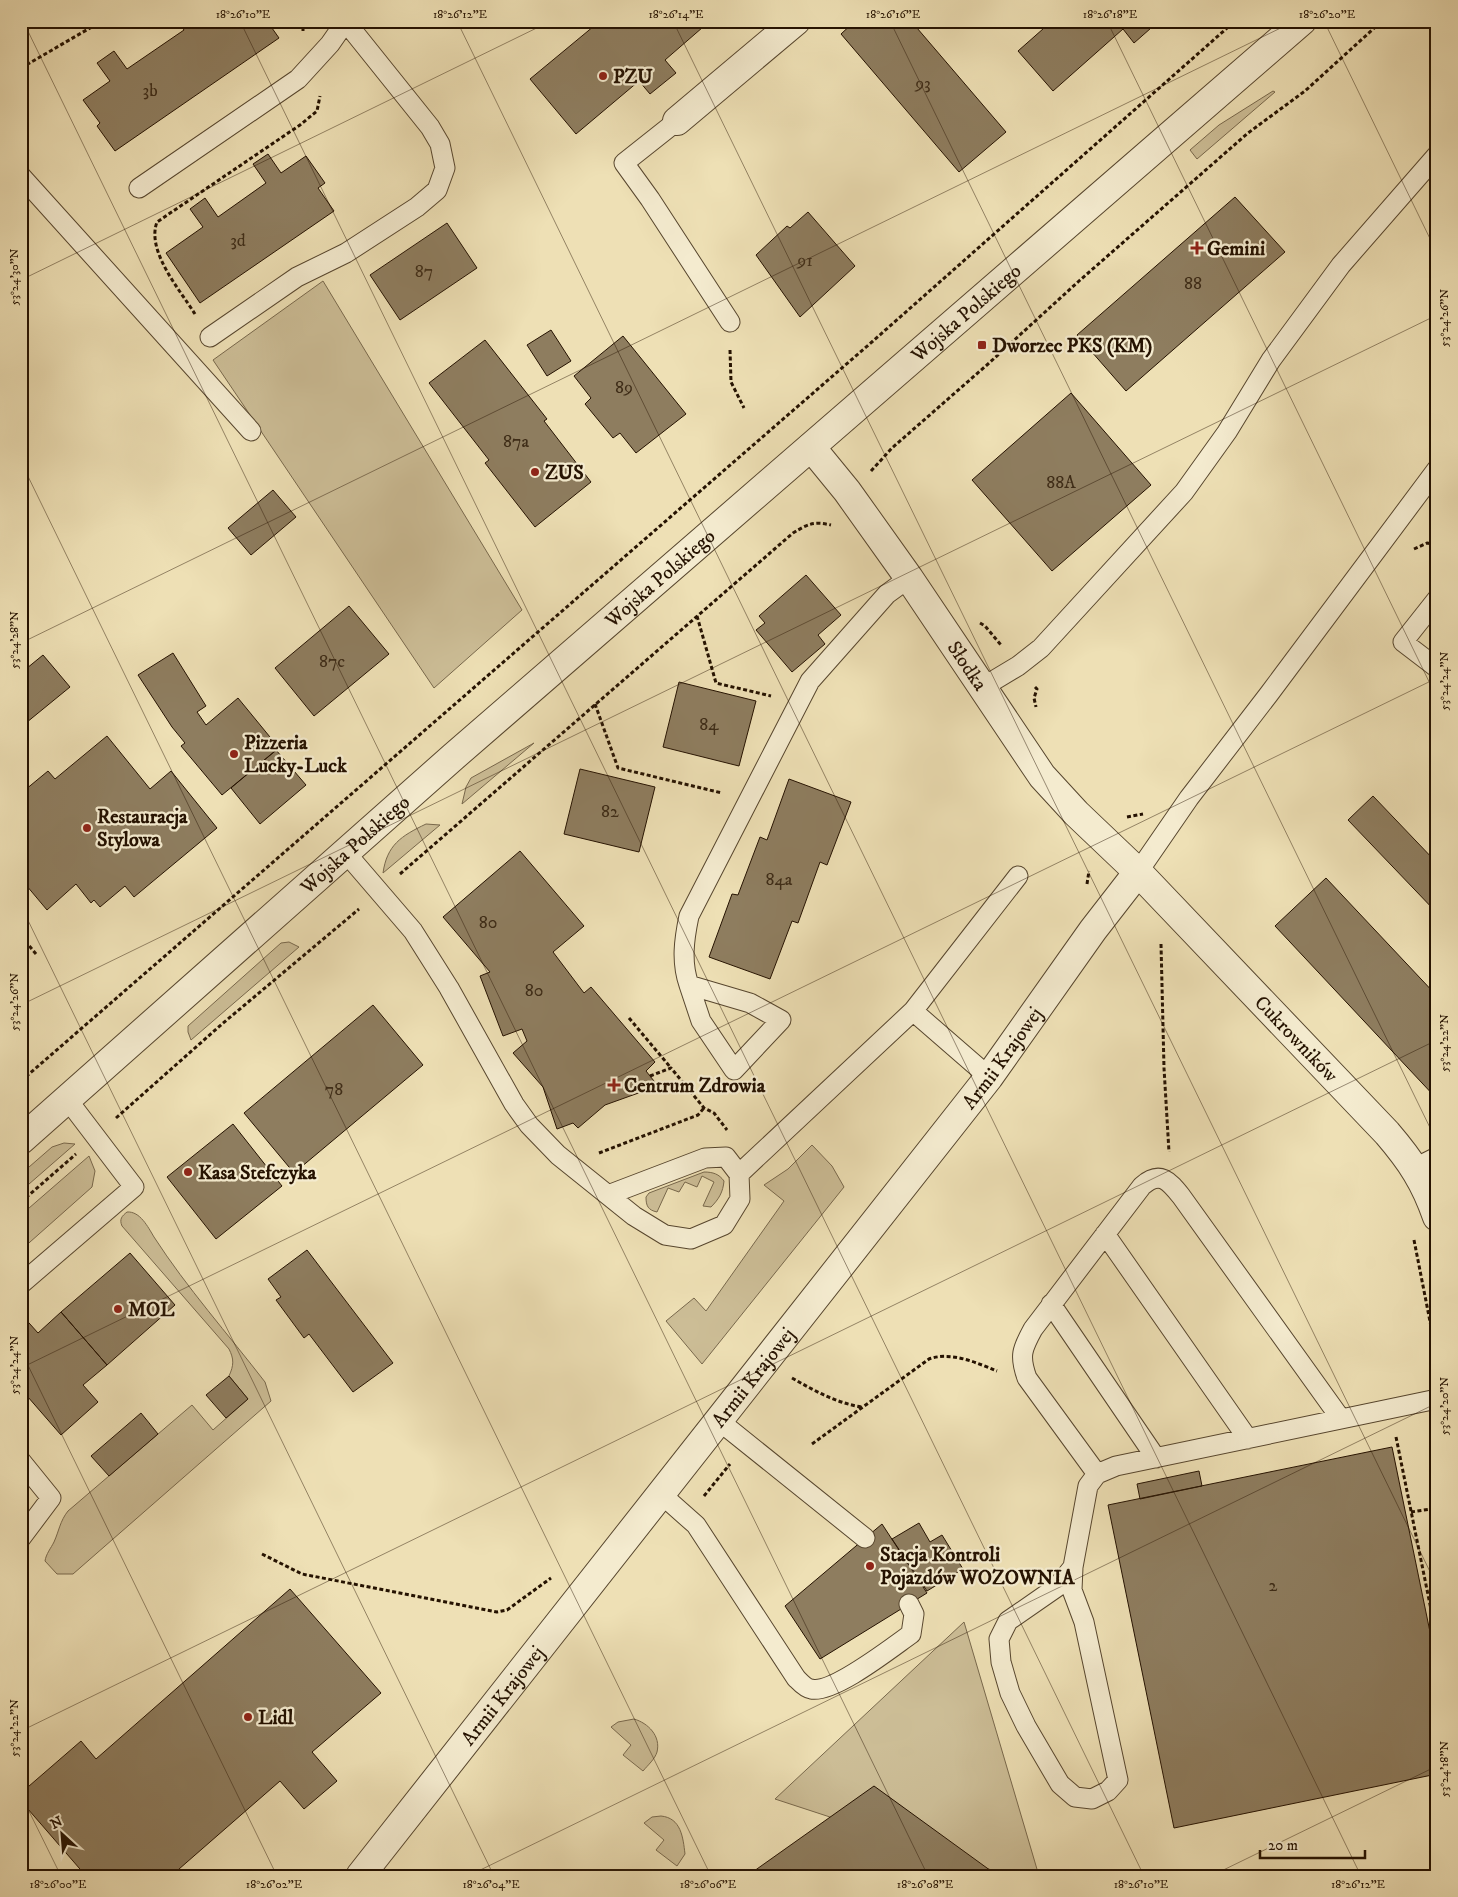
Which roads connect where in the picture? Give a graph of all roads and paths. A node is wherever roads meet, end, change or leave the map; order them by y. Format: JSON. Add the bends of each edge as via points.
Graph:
{"nodes":[{"id":1,"x":102,"y":21,"type":"edge"},
{"id":2,"x":796,"y":21,"type":"edge"},
{"id":3,"x":1235,"y":21,"type":"edge"},
{"id":4,"x":1302,"y":21,"type":"edge"},
{"id":5,"x":1382,"y":21,"type":"edge"},
{"id":6,"x":345,"y":22,"type":"edge"},
{"id":7,"x":310,"y":64,"type":"junction"},
{"id":8,"x":21,"y":68,"type":"edge"},
{"id":9,"x":677,"y":121,"type":"joint"},
{"id":10,"x":1437,"y":155,"type":"edge"},
{"id":11,"x":21,"y":176,"type":"edge"},
{"id":12,"x":139,"y":188,"type":"dead end"},
{"id":13,"x":730,"y":322,"type":"joint"},
{"id":14,"x":210,"y":337,"type":"joint"},
{"id":15,"x":744,"y":408,"type":"dead end"},
{"id":16,"x":251,"y":431,"type":"dead end"},
{"id":17,"x":811,"y":447,"type":"junction"},
{"id":18,"x":1437,"y":469,"type":"edge"},
{"id":19,"x":874,"y":480,"type":"dead end"},
{"id":20,"x":832,"y":525,"type":"dead end"},
{"id":21,"x":908,"y":578,"type":"junction"},
{"id":22,"x":1434,"y":608,"type":"edge"},
{"id":23,"x":696,"y":616,"type":"junction"},
{"id":24,"x":978,"y":622,"type":"dead end"},
{"id":25,"x":985,"y":626,"type":"dead end"},
{"id":26,"x":1437,"y":668,"type":"edge"},
{"id":27,"x":983,"y":686,"type":"junction"},
{"id":28,"x":1037,"y":689,"type":"dead end"},
{"id":29,"x":799,"y":702,"type":"junction"},
{"id":30,"x":594,"y":704,"type":"junction"},
{"id":31,"x":1037,"y":712,"type":"dead end"},
{"id":32,"x":750,"y":800,"type":"junction"},
{"id":33,"x":1147,"y":810,"type":"dead end"},
{"id":34,"x":1123,"y":816,"type":"dead end"},
{"id":35,"x":346,"y":853,"type":"junction"},
{"id":36,"x":1088,"y":866,"type":"dead end"},
{"id":37,"x":1138,"y":872,"type":"junction"},
{"id":38,"x":1018,"y":876,"type":"dead end"},
{"id":39,"x":404,"y":880,"type":"dead end"},
{"id":40,"x":1086,"y":888,"type":"dead end"},
{"id":41,"x":380,"y":892,"type":"junction"},
{"id":42,"x":21,"y":936,"type":"edge"},
{"id":43,"x":1161,"y":939,"type":"dead end"},
{"id":44,"x":36,"y":954,"type":"dead end"},
{"id":45,"x":689,"y":986,"type":"junction"},
{"id":46,"x":913,"y":1011,"type":"junction"},
{"id":47,"x":629,"y":1018,"type":"dead end"},
{"id":48,"x":671,"y":1068,"type":"junction"},
{"id":49,"x":650,"y":1076,"type":"dead end"},
{"id":50,"x":989,"y":1077,"type":"junction"},
{"id":51,"x":21,"y":1081,"type":"edge"},
{"id":52,"x":67,"y":1099,"type":"junction"},
{"id":53,"x":96,"y":1136,"type":"junction"},
{"id":54,"x":21,"y":1140,"type":"edge"},
{"id":55,"x":1169,"y":1153,"type":"dead end"},
{"id":56,"x":592,"y":1155,"type":"dead end"},
{"id":57,"x":1426,"y":1163,"type":"edge"},
{"id":58,"x":739,"y":1174,"type":"junction"},
{"id":59,"x":608,"y":1195,"type":"junction"},
{"id":60,"x":21,"y":1202,"type":"edge"},
{"id":61,"x":1437,"y":1217,"type":"edge"},
{"id":62,"x":1412,"y":1232,"type":"dead end"},
{"id":63,"x":1105,"y":1234,"type":"junction"},
{"id":64,"x":21,"y":1284,"type":"edge"},
{"id":65,"x":1051,"y":1304,"type":"junction"},
{"id":66,"x":999,"y":1372,"type":"dead end"},
{"id":67,"x":1422,"y":1373,"type":"dead end"},
{"id":68,"x":787,"y":1375,"type":"dead end"},
{"id":69,"x":1437,"y":1399,"type":"edge"},
{"id":70,"x":862,"y":1407,"type":"junction"},
{"id":71,"x":1341,"y":1419,"type":"junction"},
{"id":72,"x":718,"y":1420,"type":"junction"},
{"id":73,"x":1396,"y":1437,"type":"dead end"},
{"id":74,"x":1248,"y":1438,"type":"junction"},
{"id":75,"x":812,"y":1444,"type":"dead end"},
{"id":76,"x":1156,"y":1458,"type":"junction"},
{"id":77,"x":21,"y":1461,"type":"edge"},
{"id":78,"x":1097,"y":1474,"type":"junction"},
{"id":79,"x":661,"y":1494,"type":"junction"},
{"id":80,"x":1437,"y":1508,"type":"edge"},
{"id":81,"x":1411,"y":1512,"type":"junction"},
{"id":82,"x":21,"y":1538,"type":"edge"},
{"id":83,"x":865,"y":1538,"type":"dead end"},
{"id":84,"x":262,"y":1554,"type":"dead end"},
{"id":85,"x":1073,"y":1567,"type":"junction"},
{"id":86,"x":551,"y":1578,"type":"dead end"},
{"id":87,"x":909,"y":1604,"type":"dead end"},
{"id":88,"x":1437,"y":1639,"type":"edge"},
{"id":89,"x":368,"y":1873,"type":"edge"}],
"edges":[{"from":1,"to":8,"type":"path"},
{"from":2,"to":9,"type":"street"},
{"from":3,"to":51,"type":"path","via":[[873,341]]},
{"from":4,"to":17,"type":"street","name":"Wojska Polskiego"},
{"from":5,"to":19,"type":"path","via":[[1305,91],[1248,133],[892,448],[870,471]]},
{"from":6,"to":7,"type":"lane","via":[[330,44]]},
{"from":6,"to":14,"type":"lane","via":[[430,126],[440,144],[446,168],[437,190],[362,243],[297,277]]},
{"from":7,"to":12,"type":"lane","via":[[298,79]]},
{"from":7,"to":14,"type":"path","via":[[320,93],[317,111],[157,222],[154,230],[160,259]]},
{"from":9,"to":13,"type":"lane","via":[[624,163]]},
{"from":10,"to":27,"type":"lane","via":[[1341,264],[1184,492],[1041,648]]},
{"from":11,"to":16,"type":"lane"},
{"from":13,"to":15,"type":"path","via":[[731,382]]},
{"from":17,"to":21,"type":"street","name":"Słodka","via":[[847,491]]},
{"from":17,"to":35,"type":"street","name":"Wojska Polskiego"},
{"from":18,"to":37,"type":"lane","via":[[1189,798]]},
{"from":20,"to":23,"type":"path","via":[[810,523],[793,533]]},
{"from":21,"to":27,"type":"street","name":"Słodka"},
{"from":21,"to":29,"type":"lane","via":[[887,594],[815,675]]},
{"from":22,"to":26,"type":"lane","via":[[1403,642]]},
{"from":23,"to":29,"type":"path","via":[[716,683]]},
{"from":23,"to":30,"type":"path"},
{"from":24,"to":25,"type":"path"},
{"from":27,"to":37,"type":"street","name":"Słodka","via":[[1042,776],[1076,814]]},
{"from":28,"to":31,"type":"path","via":[[1034,698]]},
{"from":29,"to":32,"type":"lane"},
{"from":30,"to":32,"type":"path","via":[[618,768]]},
{"from":30,"to":39,"type":"path","via":[[399,875]]},
{"from":32,"to":45,"type":"lane","via":[[688,916],[684,970]]},
{"from":33,"to":34,"type":"path","via":[[1130,818]]},
{"from":35,"to":41,"type":"lane"},
{"from":35,"to":52,"type":"street","name":"Wojska Polskiego"},
{"from":36,"to":40,"type":"path"},
{"from":37,"to":50,"type":"street","name":"Armii Krajowej"},
{"from":37,"to":57,"type":"street","name":"Cukrowników","via":[[1387,1133]]},
{"from":38,"to":46,"type":"lane"},
{"from":41,"to":53,"type":"path","via":[[222,1024]]},
{"from":41,"to":59,"type":"lane","via":[[413,931],[514,1104],[529,1124],[558,1155]]},
{"from":42,"to":44,"type":"path"},
{"from":43,"to":55,"type":"path"},
{"from":45,"to":45,"type":"lane","via":[[701,1021],[734,1070],[781,1020],[750,1003]]},
{"from":46,"to":50,"type":"lane"},
{"from":46,"to":58,"type":"lane"},
{"from":47,"to":48,"type":"path"},
{"from":48,"to":49,"type":"path"},
{"from":48,"to":56,"type":"path","via":[[704,1108],[698,1115]]},
{"from":50,"to":72,"type":"street","name":"Armii Krajowej"},
{"from":52,"to":53,"type":"lane"},
{"from":52,"to":54,"type":"street","name":"Wojska Polskiego"},
{"from":53,"to":60,"type":"path"},
{"from":53,"to":64,"type":"lane","via":[[134,1187]]},
{"from":57,"to":61,"type":"street","name":"Cukrowników"},
{"from":58,"to":59,"type":"lane","via":[[726,1157],[704,1158]]},
{"from":58,"to":59,"type":"lane","via":[[740,1199],[724,1225],[691,1239],[665,1235]]},
{"from":62,"to":67,"type":"path","via":[[1436,1352],[1432,1369]]},
{"from":63,"to":65,"type":"lane"},
{"from":63,"to":71,"type":"lane","via":[[1150,1179],[1161,1178],[1170,1183]]},
{"from":63,"to":74,"type":"lane"},
{"from":65,"to":76,"type":"lane"},
{"from":65,"to":78,"type":"lane","via":[[1032,1329],[1022,1351],[1023,1366],[1027,1378]]},
{"from":66,"to":70,"type":"path","via":[[962,1358],[935,1357]]},
{"from":68,"to":70,"type":"path","via":[[820,1394],[846,1405]]},
{"from":69,"to":71,"type":"lane"},
{"from":70,"to":75,"type":"path"},
{"from":71,"to":74,"type":"lane"},
{"from":72,"to":79,"type":"street","name":"Armii Krajowej"},
{"from":72,"to":83,"type":"lane"},
{"from":73,"to":81,"type":"path"},
{"from":74,"to":76,"type":"lane"},
{"from":76,"to":78,"type":"lane","via":[[1116,1466]]},
{"from":77,"to":82,"type":"lane","via":[[52,1498]]},
{"from":78,"to":85,"type":"lane","via":[[1088,1486]]},
{"from":79,"to":87,"type":"lane","via":[[696,1525],[796,1678],[808,1689],[820,1690],[831,1686],[911,1634],[914,1614]]},
{"from":79,"to":89,"type":"street","name":"Armii Krajowej"},
{"from":80,"to":81,"type":"path"},
{"from":81,"to":88,"type":"path"},
{"from":84,"to":86,"type":"path","via":[[302,1574],[497,1612],[506,1610]]},
{"from":85,"to":85,"type":"lane","via":[[1057,1587],[1008,1621],[999,1639],[1001,1662],[1010,1693],[1026,1726],[1060,1784],[1075,1797],[1092,1799],[1108,1792],[1118,1780],[1084,1622],[1072,1590]]}]}
